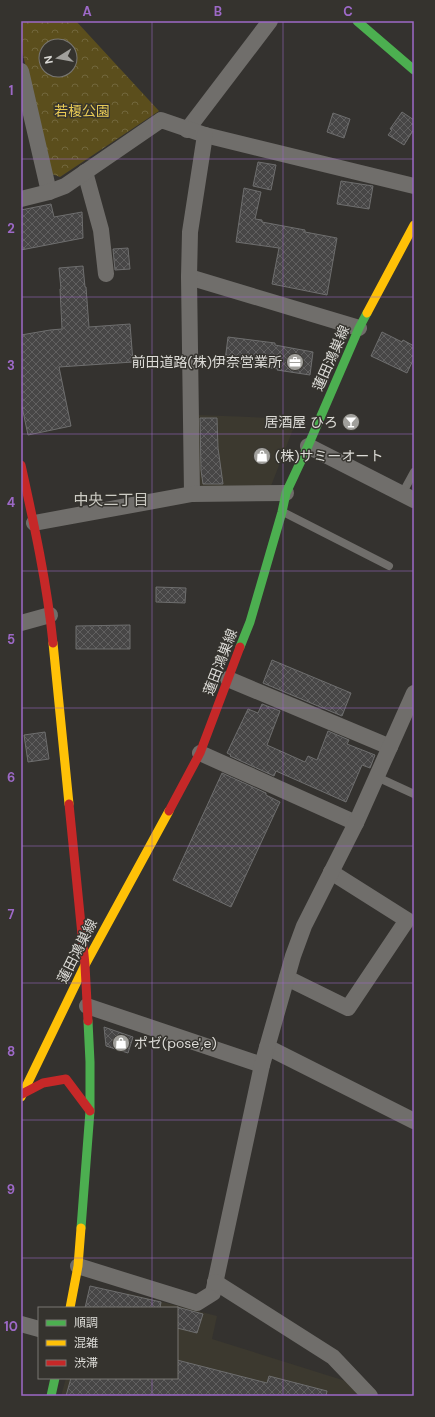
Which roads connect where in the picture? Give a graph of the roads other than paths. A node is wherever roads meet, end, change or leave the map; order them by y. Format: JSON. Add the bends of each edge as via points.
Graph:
{"nodes":[{"id":1,"x":270,"y":21,"type":"edge"},
{"id":2,"x":357,"y":21,"type":"edge"},
{"id":3,"x":414,"y":70,"type":"edge"},
{"id":4,"x":21,"y":71,"type":"edge"},
{"id":5,"x":187,"y":130,"type":"junction"},
{"id":6,"x":204,"y":135,"type":"junction"},
{"id":7,"x":85,"y":172,"type":"junction"},
{"id":8,"x":414,"y":186,"type":"edge"},
{"id":9,"x":49,"y":192,"type":"junction"},
{"id":10,"x":21,"y":199,"type":"edge"},
{"id":11,"x":414,"y":225,"type":"edge"},
{"id":12,"x":106,"y":274,"type":"dead end"},
{"id":13,"x":189,"y":277,"type":"junction"},
{"id":14,"x":359,"y":328,"type":"junction"},
{"id":15,"x":308,"y":446,"type":"junction"},
{"id":16,"x":21,"y":464,"type":"edge"},
{"id":17,"x":414,"y":472,"type":"edge"},
{"id":18,"x":192,"y":494,"type":"junction"},
{"id":19,"x":286,"y":494,"type":"junction"},
{"id":20,"x":408,"y":497,"type":"edge"},
{"id":21,"x":282,"y":512,"type":"junction"},
{"id":22,"x":34,"y":523,"type":"junction"},
{"id":23,"x":389,"y":566,"type":"dead end"},
{"id":24,"x":50,"y":615,"type":"junction"},
{"id":25,"x":21,"y":623,"type":"edge"},
{"id":26,"x":228,"y":679,"type":"junction"},
{"id":27,"x":414,"y":693,"type":"edge"},
{"id":28,"x":390,"y":746,"type":"junction"},
{"id":29,"x":200,"y":753,"type":"junction"},
{"id":30,"x":376,"y":777,"type":"junction"},
{"id":31,"x":414,"y":794,"type":"edge"},
{"id":32,"x":356,"y":823,"type":"junction"},
{"id":33,"x":331,"y":872,"type":"junction"},
{"id":34,"x":85,"y":965,"type":"junction"},
{"id":35,"x":287,"y":978,"type":"junction"},
{"id":36,"x":87,"y":1006,"type":"junction"},
{"id":37,"x":267,"y":1047,"type":"junction"},
{"id":38,"x":262,"y":1065,"type":"junction"},
{"id":39,"x":22,"y":1096,"type":"edge"},
{"id":40,"x":90,"y":1111,"type":"junction"},
{"id":41,"x":414,"y":1121,"type":"edge"},
{"id":42,"x":78,"y":1266,"type":"junction"},
{"id":43,"x":215,"y":1282,"type":"junction"},
{"id":44,"x":70,"y":1307,"type":"edge"},
{"id":45,"x":21,"y":1324,"type":"edge"},
{"id":46,"x":38,"y":1329,"type":"edge"},
{"id":47,"x":55,"y":1379,"type":"edge"},
{"id":48,"x":51,"y":1396,"type":"edge"},
{"id":49,"x":370,"y":1396,"type":"edge"}],
"edges":[{"from":1,"to":5,"type":"street"},
{"from":2,"to":3,"type":"street"},
{"from":4,"to":9,"type":"street"},
{"from":5,"to":6,"type":"street"},
{"from":5,"to":7,"type":"street","via":[[161,120]]},
{"from":6,"to":8,"type":"street"},
{"from":6,"to":13,"type":"street","via":[[190,232]]},
{"from":7,"to":9,"type":"street","via":[[66,186]]},
{"from":7,"to":12,"type":"street","via":[[101,230]]},
{"from":9,"to":10,"type":"street"},
{"from":11,"to":14,"type":"street","name":"蓮田鴻巣線"},
{"from":13,"to":14,"type":"street"},
{"from":13,"to":18,"type":"street"},
{"from":14,"to":15,"type":"street","name":"蓮田鴻巣線"},
{"from":15,"to":19,"type":"street","name":"蓮田鴻巣線"},
{"from":15,"to":20,"type":"street"},
{"from":16,"to":22,"type":"street"},
{"from":17,"to":20,"type":"lane"},
{"from":18,"to":19,"type":"street"},
{"from":18,"to":22,"type":"street"},
{"from":19,"to":21,"type":"street","name":"蓮田鴻巣線"},
{"from":21,"to":23,"type":"lane"},
{"from":21,"to":26,"type":"street","name":"蓮田鴻巣線","via":[[250,622]]},
{"from":22,"to":24,"type":"street"},
{"from":24,"to":25,"type":"street"},
{"from":24,"to":34,"type":"street"},
{"from":26,"to":28,"type":"street"},
{"from":26,"to":29,"type":"street","name":"蓮田鴻巣線"},
{"from":27,"to":28,"type":"street"},
{"from":28,"to":30,"type":"street"},
{"from":29,"to":32,"type":"street"},
{"from":29,"to":34,"type":"street","name":"蓮田鴻巣線"},
{"from":30,"to":31,"type":"lane"},
{"from":30,"to":32,"type":"street"},
{"from":32,"to":33,"type":"street"},
{"from":33,"to":35,"type":"street","via":[[304,926]]},
{"from":33,"to":35,"type":"street","via":[[407,920],[348,1008]]},
{"from":34,"to":36,"type":"street"},
{"from":34,"to":39,"type":"street","name":"蓮田鴻巣線"},
{"from":35,"to":37,"type":"street"},
{"from":36,"to":38,"type":"street"},
{"from":36,"to":40,"type":"street"},
{"from":37,"to":38,"type":"street"},
{"from":37,"to":41,"type":"street"},
{"from":38,"to":43,"type":"street"},
{"from":39,"to":40,"type":"street","via":[[36,1085],[50,1080],[66,1079]]},
{"from":40,"to":42,"type":"street"},
{"from":42,"to":43,"type":"street","via":[[197,1303],[213,1293]]},
{"from":42,"to":44,"type":"street"},
{"from":43,"to":49,"type":"street","via":[[333,1357]]},
{"from":45,"to":46,"type":"street"},
{"from":47,"to":48,"type":"street"}]}
